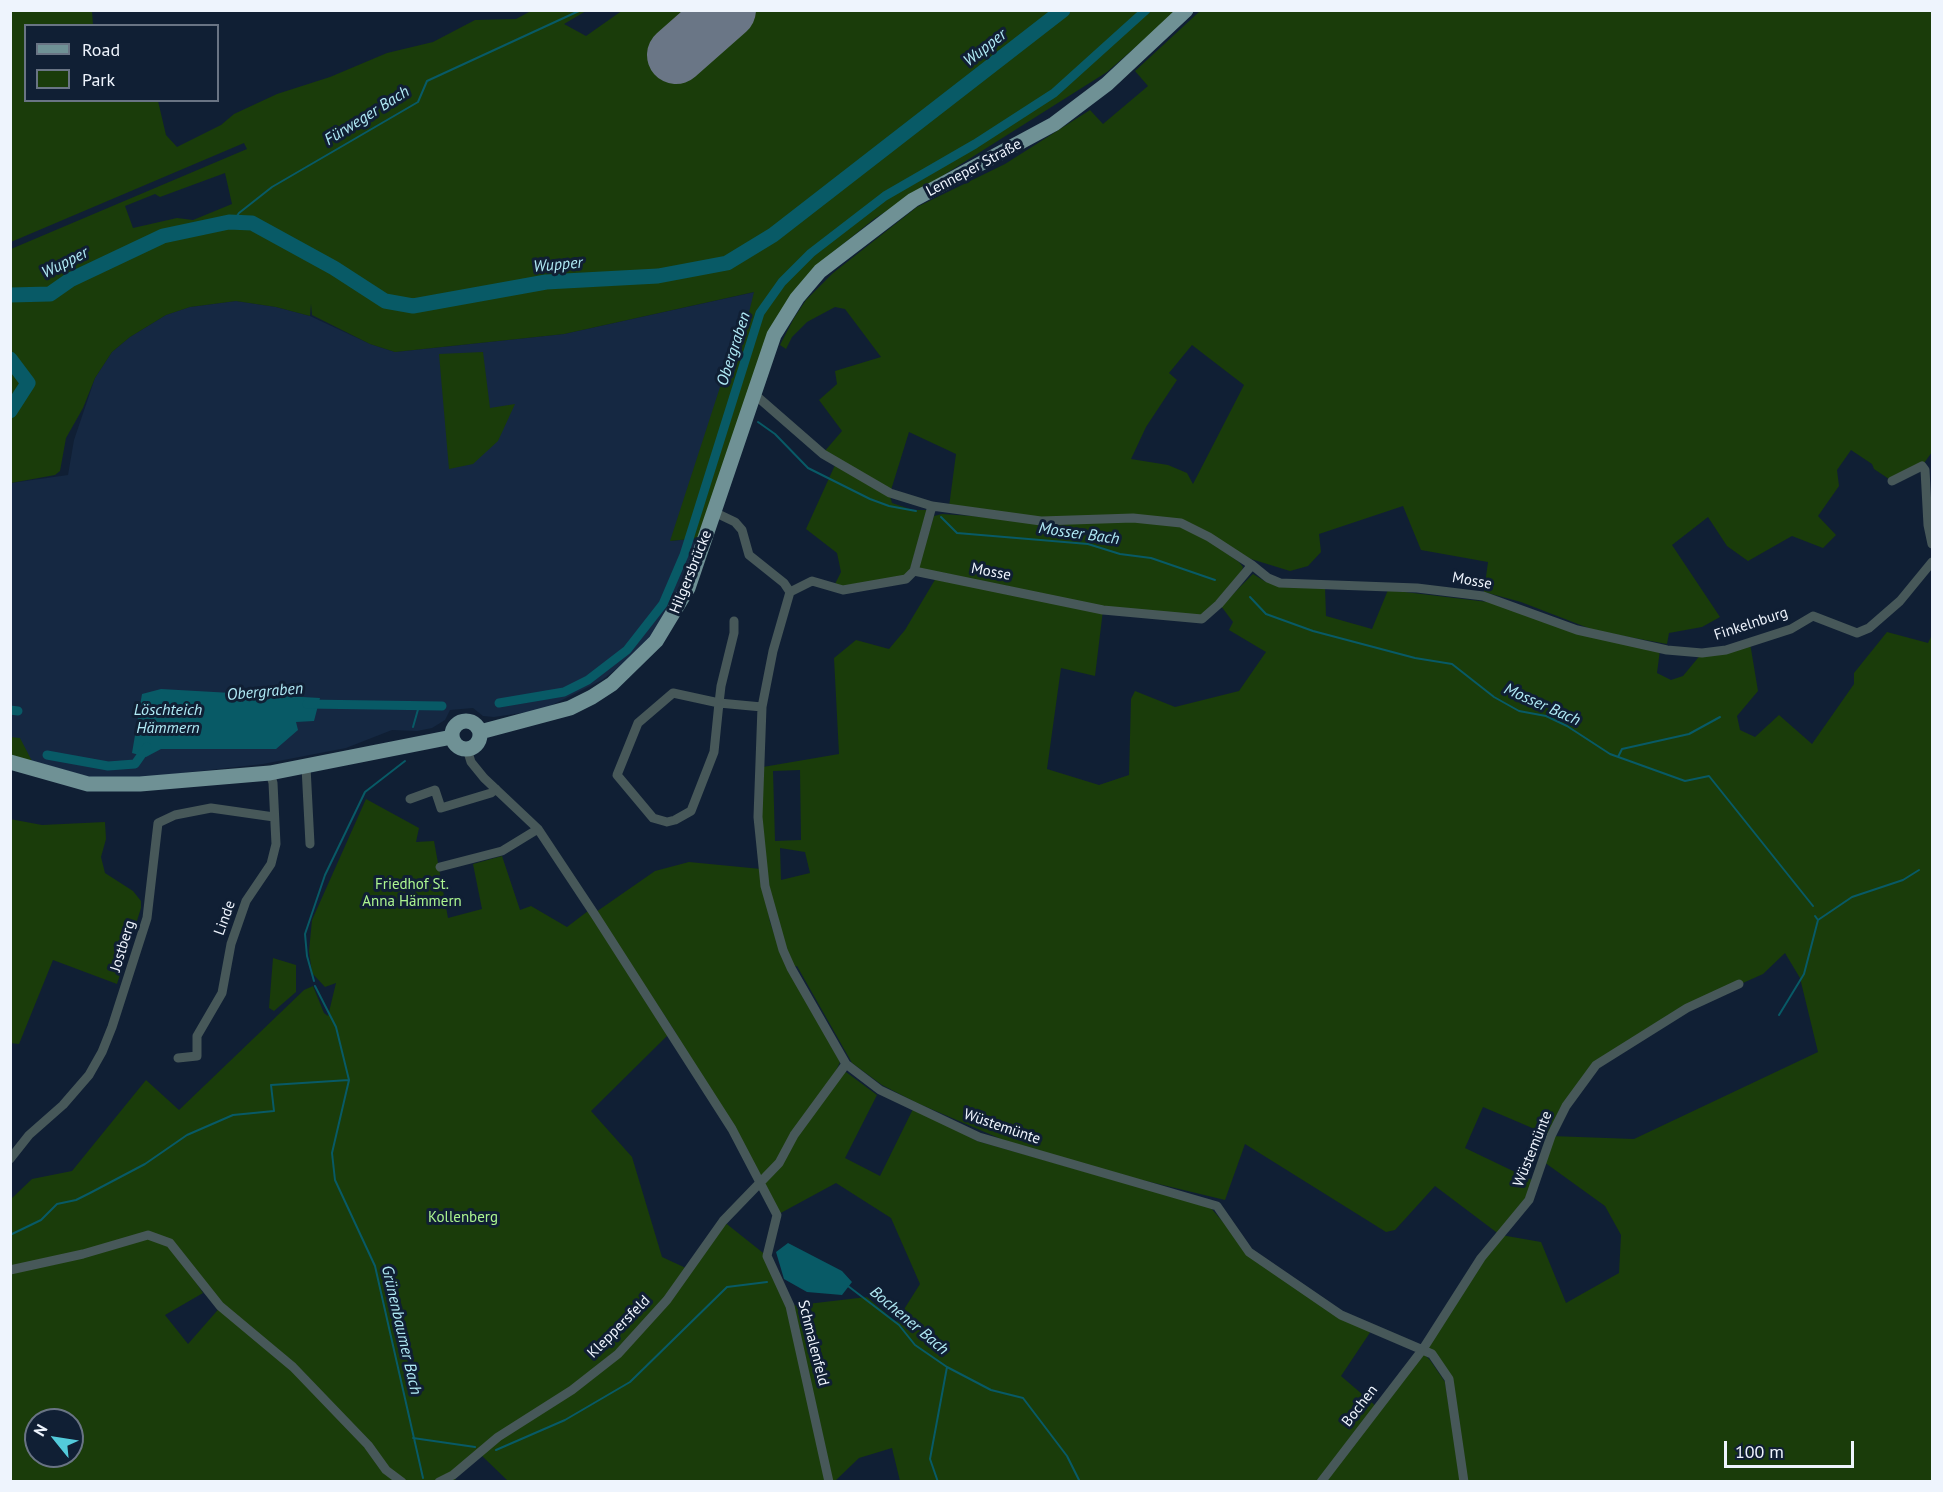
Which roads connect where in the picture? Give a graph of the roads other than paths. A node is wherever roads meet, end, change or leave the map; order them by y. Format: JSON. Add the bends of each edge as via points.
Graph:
{"nodes":[{"id":1,"x":1186,"y":10,"type":"edge"},
{"id":2,"x":774,"y":335,"type":"joint"},
{"id":3,"x":753,"y":393,"type":"junction"},
{"id":4,"x":1892,"y":481,"type":"dead end"},
{"id":5,"x":932,"y":506,"type":"junction"},
{"id":6,"x":714,"y":512,"type":"junction"},
{"id":7,"x":1932,"y":544,"type":"edge"},
{"id":8,"x":1932,"y":562,"type":"edge"},
{"id":9,"x":1252,"y":565,"type":"junction"},
{"id":10,"x":914,"y":571,"type":"junction"},
{"id":11,"x":790,"y":592,"type":"junction"},
{"id":12,"x":734,"y":621,"type":"dead end"},
{"id":13,"x":1686,"y":652,"type":"joint"},
{"id":14,"x":719,"y":703,"type":"junction"},
{"id":15,"x":762,"y":707,"type":"junction"},
{"id":16,"x":480,"y":732,"type":"junction"},
{"id":17,"x":452,"y":737,"type":"junction"},
{"id":18,"x":467,"y":749,"type":"junction"},
{"id":19,"x":10,"y":762,"type":"edge"},
{"id":20,"x":306,"y":767,"type":"junction"},
{"id":21,"x":270,"y":773,"type":"junction"},
{"id":22,"x":496,"y":789,"type":"junction"},
{"id":23,"x":410,"y":799,"type":"dead end"},
{"id":24,"x":273,"y":817,"type":"junction"},
{"id":25,"x":538,"y":829,"type":"junction"},
{"id":26,"x":310,"y":844,"type":"dead end"},
{"id":27,"x":440,"y":867,"type":"dead end"},
{"id":28,"x":1739,"y":984,"type":"dead end"},
{"id":29,"x":178,"y":1058,"type":"dead end"},
{"id":30,"x":846,"y":1064,"type":"junction"},
{"id":31,"x":10,"y":1159,"type":"edge"},
{"id":32,"x":761,"y":1183,"type":"junction"},
{"id":33,"x":10,"y":1270,"type":"edge"},
{"id":34,"x":1423,"y":1348,"type":"junction"},
{"id":35,"x":402,"y":1482,"type":"edge"},
{"id":36,"x":439,"y":1482,"type":"edge"},
{"id":37,"x":829,"y":1482,"type":"edge"},
{"id":38,"x":1321,"y":1482,"type":"edge"},
{"id":39,"x":1464,"y":1482,"type":"edge"}],
"edges":[{"from":1,"to":2,"type":"main road","name":"Lenneper Straße","via":[[1107,84],[1054,124],[913,200],[853,243],[808,284]]},
{"from":2,"to":3,"type":"main road","name":"Hilgersbrücke"},
{"from":3,"to":5,"type":"street","via":[[823,454],[890,493]]},
{"from":3,"to":6,"type":"main road","name":"Hilgersbrücke"},
{"from":4,"to":7,"type":"street","via":[[1922,466],[1925,470]]},
{"from":5,"to":9,"type":"street","name":"Mosse","via":[[1041,521],[1133,518],[1182,523]]},
{"from":5,"to":10,"type":"street"},
{"from":6,"to":11,"type":"street","name":"Hilgersbrücke","via":[[735,522],[742,530],[749,555]]},
{"from":6,"to":16,"type":"main road","name":"Hilgersbrücke","via":[[688,588],[672,618],[636,663],[612,684],[570,708]]},
{"from":8,"to":13,"type":"street","name":"Finkelnburg","via":[[1900,601],[1869,628],[1857,633],[1813,616],[1791,629],[1742,645]]},
{"from":9,"to":10,"type":"street","name":"Mosse","via":[[1202,619],[1103,610]]},
{"from":9,"to":13,"type":"street","name":"Mosse","via":[[1280,583],[1417,588],[1483,596],[1577,630]]},
{"from":10,"to":11,"type":"street","via":[[906,579],[843,590],[812,581]]},
{"from":11,"to":15,"type":"street"},
{"from":12,"to":14,"type":"street"},
{"from":14,"to":14,"type":"street","via":[[673,693],[638,723],[617,775],[653,818],[667,822],[691,811],[714,752]]},
{"from":14,"to":15,"type":"street"},
{"from":15,"to":30,"type":"street","name":"Wüstemünte","via":[[757,768],[765,886],[792,968]]},
{"from":16,"to":17,"type":"main road","via":[[474,722],[462,721],[454,726]]},
{"from":16,"to":18,"type":"main road","via":[[478,742]]},
{"from":17,"to":18,"type":"main road","via":[[458,747]]},
{"from":17,"to":20,"type":"main road"},
{"from":18,"to":22,"type":"street","via":[[471,762]]},
{"from":19,"to":21,"type":"main road","via":[[88,784],[140,784]]},
{"from":20,"to":21,"type":"main road"},
{"from":20,"to":26,"type":"street"},
{"from":21,"to":24,"type":"street","name":"Linde"},
{"from":22,"to":23,"type":"street","via":[[441,808],[435,790]]},
{"from":22,"to":25,"type":"street"},
{"from":24,"to":29,"type":"street","name":"Linde","via":[[276,844],[271,864],[246,901],[231,944],[222,993],[197,1036],[197,1056]]},
{"from":24,"to":31,"type":"street","name":"Jostberg","via":[[211,808],[175,815],[158,823],[147,918],[102,1052],[89,1076]]},
{"from":25,"to":27,"type":"street","via":[[502,851]]},
{"from":25,"to":32,"type":"street","via":[[677,1041]]},
{"from":28,"to":34,"type":"street","name":"Wüstemünte","via":[[1687,1008],[1596,1065],[1566,1106],[1551,1136],[1529,1200],[1481,1258]]},
{"from":30,"to":32,"type":"street","name":"Kleppersfeld"},
{"from":30,"to":34,"type":"street","name":"Wüstemünte","via":[[880,1090],[979,1137],[1217,1206],[1258,1258],[1341,1315]]},
{"from":32,"to":36,"type":"street","name":"Kleppersfeld","via":[[723,1221],[667,1300],[618,1354]]},
{"from":32,"to":37,"type":"street","name":"Schmalenfeld","via":[[777,1215],[767,1256],[790,1306]]},
{"from":33,"to":35,"type":"street","via":[[148,1235],[170,1243],[220,1306],[293,1367],[368,1445],[386,1470]]},
{"from":34,"to":38,"type":"street","name":"Bochen"},
{"from":34,"to":39,"type":"street","name":"Wüstemünte","via":[[1432,1354],[1449,1379]]}]}
